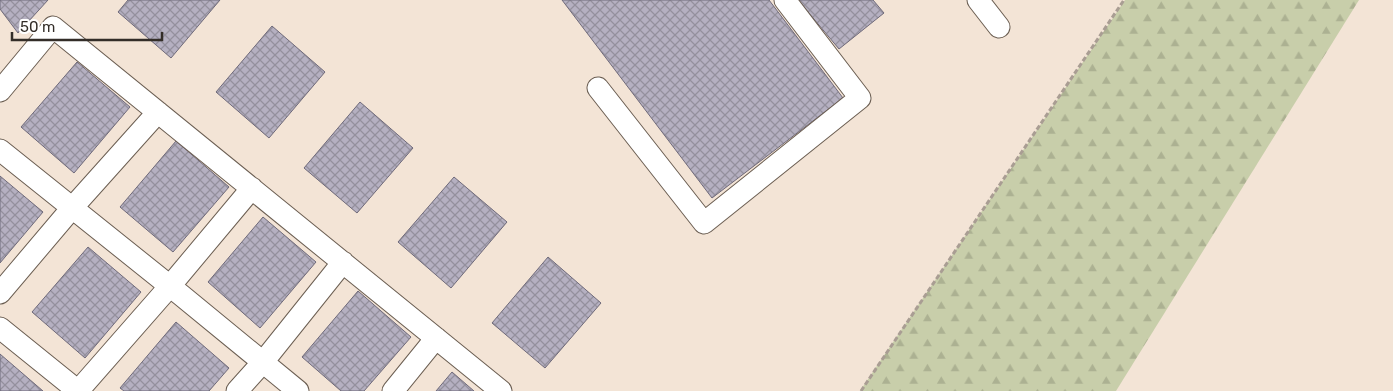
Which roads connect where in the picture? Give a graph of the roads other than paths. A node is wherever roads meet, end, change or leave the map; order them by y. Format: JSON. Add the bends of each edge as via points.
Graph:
{"nodes":[{"id":1,"x":785,"y":0,"type":"edge"},
{"id":2,"x":978,"y":0,"type":"edge"},
{"id":3,"x":1000,"y":27,"type":"dead end"},
{"id":4,"x":598,"y":88,"type":"dead end"},
{"id":5,"x":0,"y":91,"type":"edge"},
{"id":6,"x":158,"y":112,"type":"junction"},
{"id":7,"x":0,"y":150,"type":"edge"},
{"id":8,"x":252,"y":188,"type":"junction"},
{"id":9,"x":72,"y":208,"type":"junction"},
{"id":10,"x":343,"y":262,"type":"junction"},
{"id":11,"x":170,"y":286,"type":"junction"},
{"id":12,"x":0,"y":293,"type":"edge"},
{"id":13,"x":0,"y":328,"type":"edge"},
{"id":14,"x":436,"y":338,"type":"junction"},
{"id":15,"x":263,"y":362,"type":"junction"},
{"id":16,"x":78,"y":391,"type":"edge"},
{"id":17,"x":237,"y":391,"type":"edge"},
{"id":18,"x":298,"y":391,"type":"edge"},
{"id":19,"x":393,"y":391,"type":"edge"},
{"id":20,"x":501,"y":391,"type":"edge"}],
"edges":[{"from":1,"to":4,"type":"street","via":[[860,98],[704,224]]},
{"from":2,"to":3,"type":"street"},
{"from":5,"to":6,"type":"street","via":[[53,27]]},
{"from":6,"to":8,"type":"street"},
{"from":6,"to":9,"type":"street"},
{"from":7,"to":9,"type":"street"},
{"from":8,"to":10,"type":"street"},
{"from":8,"to":11,"type":"street"},
{"from":9,"to":11,"type":"street"},
{"from":9,"to":12,"type":"street"},
{"from":10,"to":14,"type":"street"},
{"from":10,"to":15,"type":"street"},
{"from":11,"to":15,"type":"street"},
{"from":11,"to":16,"type":"street"},
{"from":13,"to":16,"type":"street"},
{"from":14,"to":19,"type":"street"},
{"from":14,"to":20,"type":"street"},
{"from":15,"to":17,"type":"street"},
{"from":15,"to":18,"type":"street"}]}
